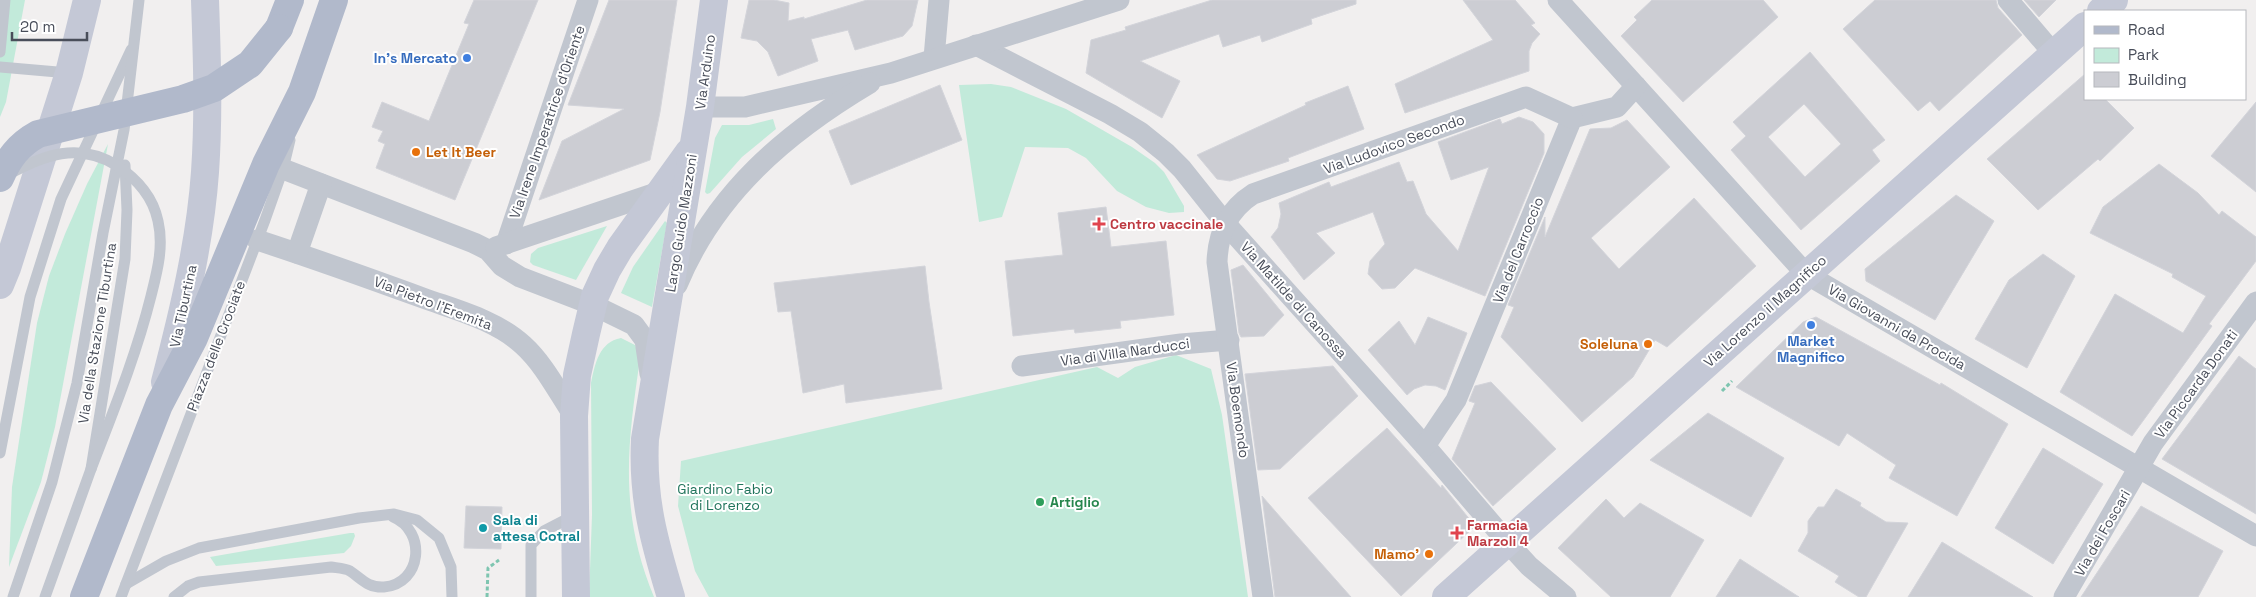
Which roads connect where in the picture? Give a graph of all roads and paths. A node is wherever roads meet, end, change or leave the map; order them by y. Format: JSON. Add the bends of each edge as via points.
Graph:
{"nodes":[{"id":1,"x":5,"y":0,"type":"edge"},
{"id":2,"x":87,"y":0,"type":"edge"},
{"id":3,"x":139,"y":0,"type":"edge"},
{"id":4,"x":205,"y":0,"type":"edge"},
{"id":5,"x":290,"y":0,"type":"edge"},
{"id":6,"x":334,"y":0,"type":"edge"},
{"id":7,"x":588,"y":0,"type":"edge"},
{"id":8,"x":714,"y":0,"type":"edge"},
{"id":9,"x":939,"y":0,"type":"edge"},
{"id":10,"x":1119,"y":0,"type":"edge"},
{"id":11,"x":1558,"y":0,"type":"edge"},
{"id":12,"x":2008,"y":0,"type":"edge"},
{"id":13,"x":2114,"y":0,"type":"edge"},
{"id":14,"x":2102,"y":10,"type":"edge"},
{"id":15,"x":2084,"y":27,"type":"edge"},
{"id":16,"x":136,"y":40,"type":"junction"},
{"id":17,"x":976,"y":45,"type":"junction"},
{"id":18,"x":0,"y":52,"type":"edge"},
{"id":19,"x":2054,"y":54,"type":"junction"},
{"id":20,"x":934,"y":58,"type":"junction"},
{"id":21,"x":0,"y":67,"type":"edge"},
{"id":22,"x":69,"y":72,"type":"junction"},
{"id":23,"x":891,"y":72,"type":"junction"},
{"id":24,"x":1636,"y":86,"type":"junction"},
{"id":25,"x":302,"y":92,"type":"junction"},
{"id":26,"x":700,"y":107,"type":"junction"},
{"id":27,"x":1572,"y":118,"type":"junction"},
{"id":28,"x":124,"y":130,"type":"junction"},
{"id":29,"x":694,"y":143,"type":"junction"},
{"id":30,"x":283,"y":169,"type":"junction"},
{"id":31,"x":0,"y":179,"type":"edge"},
{"id":32,"x":321,"y":184,"type":"junction"},
{"id":33,"x":662,"y":191,"type":"junction"},
{"id":34,"x":1225,"y":223,"type":"junction"},
{"id":35,"x":257,"y":240,"type":"junction"},
{"id":36,"x":497,"y":247,"type":"junction"},
{"id":37,"x":297,"y":253,"type":"junction"},
{"id":38,"x":1806,"y":274,"type":"junction"},
{"id":39,"x":0,"y":285,"type":"edge"},
{"id":40,"x":2256,"y":302,"type":"edge"},
{"id":41,"x":593,"y":305,"type":"junction"},
{"id":42,"x":667,"y":308,"type":"junction"},
{"id":43,"x":1229,"y":340,"type":"junction"},
{"id":44,"x":1022,"y":366,"type":"dead end"},
{"id":45,"x":1732,"y":382,"type":"dead end"},
{"id":46,"x":1722,"y":391,"type":"dead end"},
{"id":47,"x":651,"y":404,"type":"junction"},
{"id":48,"x":159,"y":405,"type":"junction"},
{"id":49,"x":574,"y":416,"type":"junction"},
{"id":50,"x":1425,"y":446,"type":"junction"},
{"id":51,"x":0,"y":453,"type":"edge"},
{"id":52,"x":2139,"y":468,"type":"junction"},
{"id":53,"x":91,"y":469,"type":"junction"},
{"id":54,"x":377,"y":515,"type":"junction"},
{"id":55,"x":575,"y":516,"type":"junction"},
{"id":56,"x":2256,"y":536,"type":"edge"},
{"id":57,"x":1508,"y":543,"type":"junction"},
{"id":58,"x":499,"y":560,"type":"dead end"},
{"id":59,"x":126,"y":584,"type":"junction"},
{"id":60,"x":576,"y":596,"type":"edge"},
{"id":61,"x":13,"y":597,"type":"edge"},
{"id":62,"x":45,"y":597,"type":"edge"},
{"id":63,"x":84,"y":597,"type":"edge"},
{"id":64,"x":121,"y":597,"type":"edge"},
{"id":65,"x":174,"y":597,"type":"edge"},
{"id":66,"x":452,"y":597,"type":"edge"},
{"id":67,"x":487,"y":597,"type":"edge"},
{"id":68,"x":531,"y":597,"type":"edge"},
{"id":69,"x":671,"y":597,"type":"edge"},
{"id":70,"x":1263,"y":597,"type":"edge"},
{"id":71,"x":1446,"y":597,"type":"edge"},
{"id":72,"x":1566,"y":597,"type":"edge"},
{"id":73,"x":2064,"y":597,"type":"edge"}],
"edges":[{"from":1,"to":18,"type":"lane"},
{"from":2,"to":22,"type":"street"},
{"from":3,"to":16,"type":"lane"},
{"from":4,"to":48,"type":"street","name":"Via Tiburtina","via":[[205,174],[182,318]]},
{"from":5,"to":31,"type":"main road","bridge":true,"via":[[279,28],[256,58],[222,84],[183,99],[38,134],[12,155]]},
{"from":6,"to":25,"type":"main road","name":"Piazza delle Crociate"},
{"from":7,"to":36,"type":"street","name":"Via Irene Imperatrice d'Oriente"},
{"from":8,"to":26,"type":"street","name":"Via Arduino"},
{"from":9,"to":20,"type":"street"},
{"from":10,"to":17,"type":"street"},
{"from":11,"to":24,"type":"street","name":"Via Giovanni da Procida"},
{"from":12,"to":19,"type":"street"},
{"from":13,"to":14,"type":"street"},
{"from":15,"to":19,"type":"street","name":"Via Lorenzo il Magnifico"},
{"from":16,"to":28,"type":"lane"},
{"from":16,"to":51,"type":"lane","via":[[61,198],[30,297]]},
{"from":17,"to":20,"type":"street"},
{"from":17,"to":34,"type":"street","name":"Via Matilde di Canossa","via":[[1110,114],[1150,139],[1182,169]]},
{"from":19,"to":38,"type":"street","name":"Via Lorenzo il Magnifico"},
{"from":20,"to":23,"type":"street"},
{"from":21,"to":22,"type":"lane"},
{"from":22,"to":39,"type":"street"},
{"from":23,"to":26,"type":"street","via":[[745,107]]},
{"from":23,"to":42,"type":"street","via":[[848,96],[798,132],[741,183],[716,213],[689,258]]},
{"from":24,"to":27,"type":"street","via":[[1617,107]]},
{"from":24,"to":38,"type":"street","name":"Via Giovanni da Procida"},
{"from":25,"to":30,"type":"lane","name":"Piazza delle Crociate"},
{"from":25,"to":48,"type":"main road","name":"Piazza delle Crociate","via":[[266,164],[194,338]]},
{"from":26,"to":29,"type":"street","name":"Via Arduino"},
{"from":27,"to":34,"type":"street","name":"Via Ludovico Secondo","via":[[1526,97],[1253,194],[1233,211]]},
{"from":27,"to":50,"type":"street","name":"Via del Carroccio","via":[[1456,400]]},
{"from":28,"to":53,"type":"lane","name":"Via della Stazione Tiburtina","via":[[126,250]]},
{"from":28,"to":61,"type":"lane","via":[[77,383],[52,482]]},
{"from":29,"to":33,"type":"street","name":"Largo Guido Mazzoni"},
{"from":29,"to":42,"type":"street","name":"Largo Guido Mazzoni"},
{"from":30,"to":32,"type":"street"},
{"from":30,"to":35,"type":"lane","name":"Piazza delle Crociate"},
{"from":31,"to":53,"type":"lane","name":"Via della Stazione Tiburtina","bridge":true,"via":[[46,156],[71,152],[87,154],[111,163],[134,179],[146,193],[157,215],[160,250],[149,305],[127,376]]},
{"from":32,"to":36,"type":"street","via":[[460,237]]},
{"from":32,"to":37,"type":"street"},
{"from":33,"to":36,"type":"street"},
{"from":33,"to":41,"type":"street","name":"Largo Guido Mazzoni","via":[[613,260]]},
{"from":34,"to":43,"type":"street","name":"Via Boemondo","via":[[1217,262]]},
{"from":34,"to":50,"type":"street","name":"Via Matilde di Canossa"},
{"from":35,"to":37,"type":"street","name":"Via Pietro l'Eremita"},
{"from":35,"to":59,"type":"lane","name":"Piazza delle Crociate"},
{"from":36,"to":41,"type":"street","via":[[498,262],[511,272]]},
{"from":37,"to":49,"type":"street","name":"Via Pietro l'Eremita","via":[[463,313],[508,334],[535,358]]},
{"from":38,"to":52,"type":"street","name":"Via Giovanni da Procida"},
{"from":38,"to":57,"type":"street","name":"Via Lorenzo il Magnifico"},
{"from":40,"to":52,"type":"street","name":"Via Piccarda Donati","via":[[2153,443]]},
{"from":41,"to":47,"type":"street","name":"Largo Guido Mazzoni","via":[[630,323],[643,335],[649,356]]},
{"from":41,"to":49,"type":"street","name":"Largo Guido Mazzoni","via":[[577,375]]},
{"from":42,"to":47,"type":"street","name":"Largo Guido Mazzoni"},
{"from":43,"to":44,"type":"street","name":"Via di Villa Narducci"},
{"from":43,"to":70,"type":"street","name":"Via Boemondo"},
{"from":45,"to":46,"type":"path"},
{"from":47,"to":69,"type":"street","name":"Largo Guido Mazzoni","via":[[646,430],[644,483],[651,528]]},
{"from":48,"to":63,"type":"main road","name":"Via Tiburtina"},
{"from":49,"to":55,"type":"street","name":"Largo Guido Mazzoni"},
{"from":50,"to":57,"type":"street","name":"Via Matilde di Canossa"},
{"from":52,"to":56,"type":"street","name":"Via Giovanni da Procida"},
{"from":52,"to":73,"type":"street","name":"Via dei Foscari"},
{"from":53,"to":62,"type":"lane","name":"Via della Stazione Tiburtina"},
{"from":54,"to":59,"type":"lane","via":[[199,548],[166,561]]},
{"from":54,"to":65,"type":"lane","via":[[397,519],[415,538],[417,552],[414,565],[395,584],[375,586],[362,582],[347,570],[332,567],[199,582]]},
{"from":54,"to":66,"type":"lane","via":[[417,520],[439,538],[451,567]]},
{"from":55,"to":60,"type":"street","name":"Largo Guido Mazzoni"},
{"from":55,"to":68,"type":"lane","via":[[544,531],[531,545]]},
{"from":57,"to":71,"type":"street","name":"Via Lorenzo il Magnifico"},
{"from":57,"to":72,"type":"street","name":"Via Matilde di Canossa","via":[[1529,566]]},
{"from":58,"to":67,"type":"path","via":[[488,568]]},
{"from":59,"to":64,"type":"lane","name":"Piazza delle Crociate"}]}
